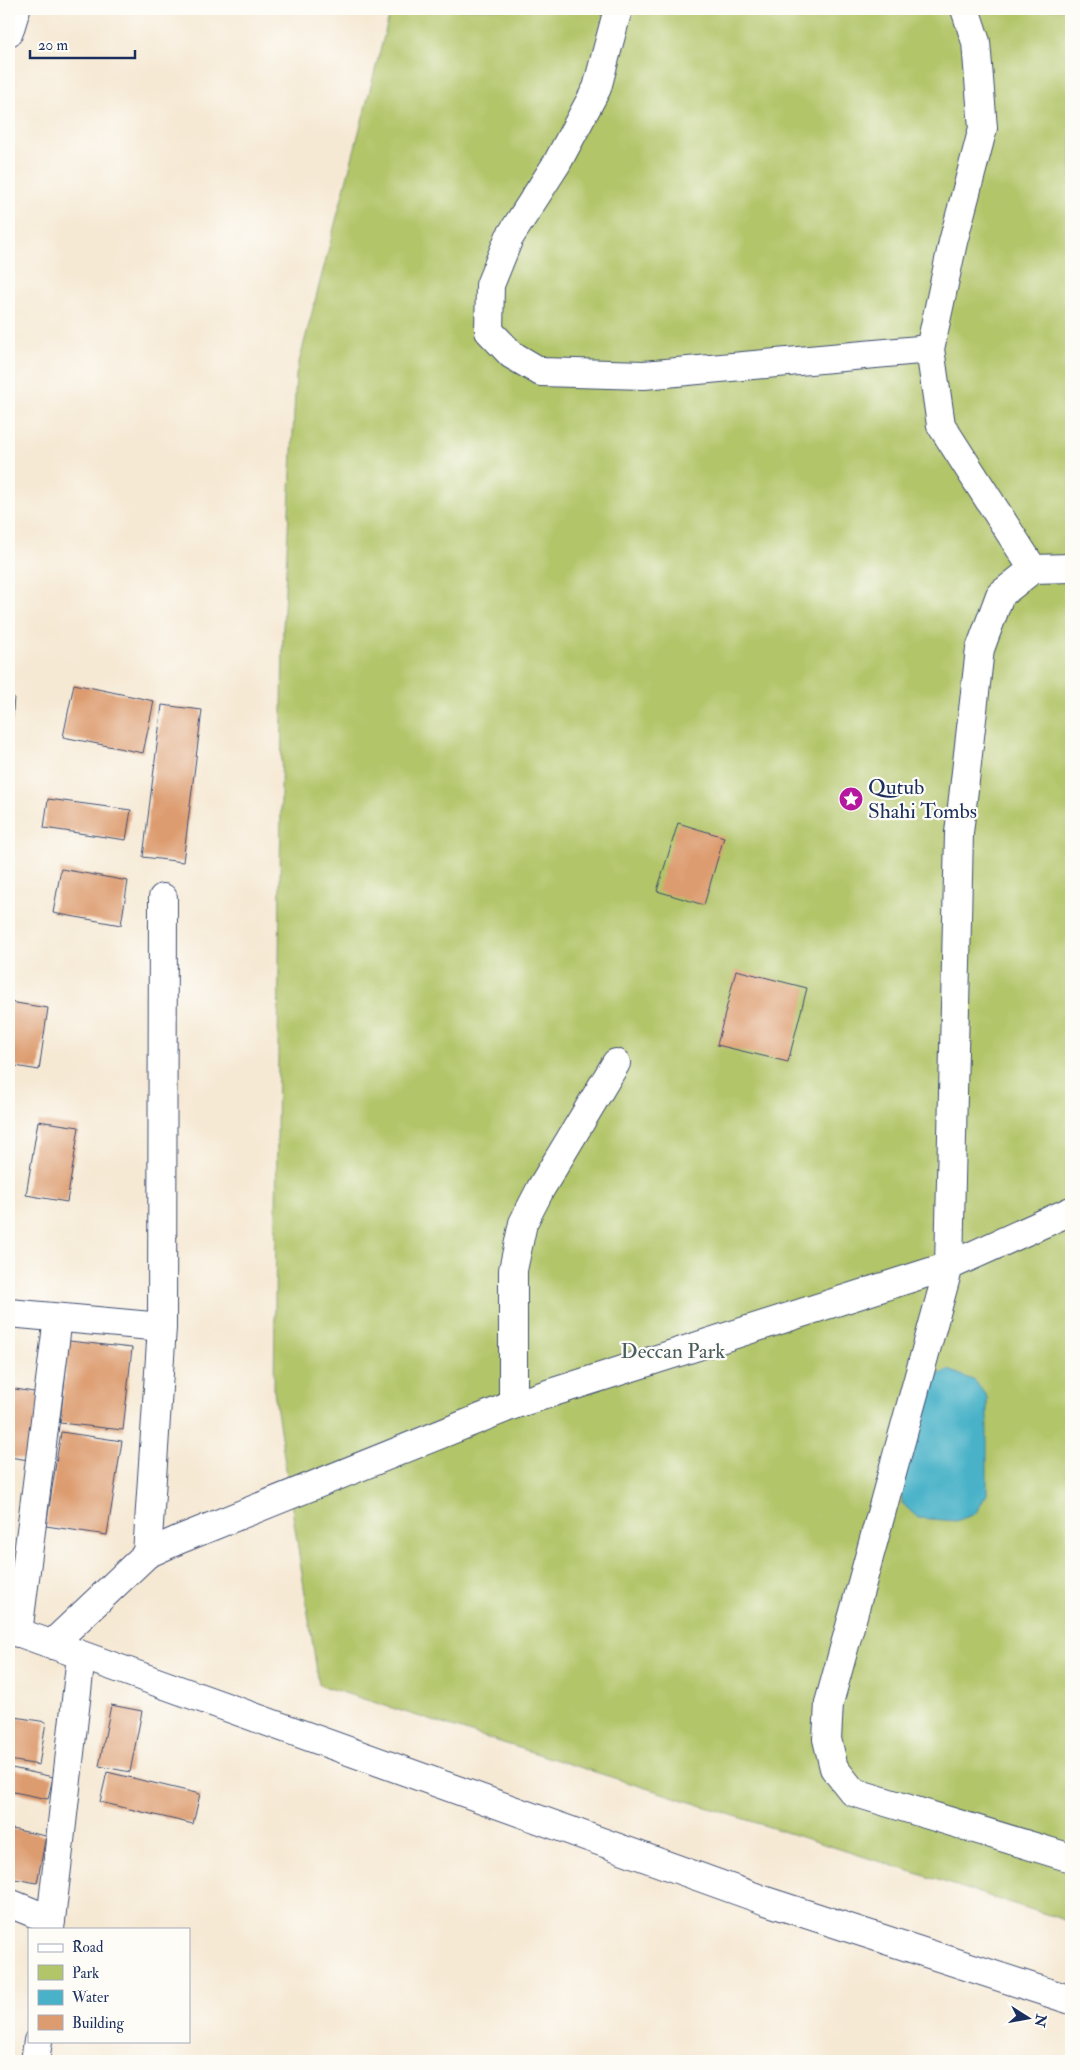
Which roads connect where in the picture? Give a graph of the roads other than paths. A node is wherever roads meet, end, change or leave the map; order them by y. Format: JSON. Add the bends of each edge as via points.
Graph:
{"nodes":[{"id":1,"x":16,"y":9,"type":"edge"},
{"id":2,"x":618,"y":9,"type":"edge"},
{"id":3,"x":965,"y":9,"type":"edge"},
{"id":4,"x":9,"y":32,"type":"edge"},
{"id":5,"x":930,"y":349,"type":"junction"},
{"id":6,"x":1071,"y":568,"type":"edge"},
{"id":7,"x":1033,"y":569,"type":"junction"},
{"id":8,"x":163,"y":898,"type":"dead end"},
{"id":9,"x":616,"y":1063,"type":"dead end"},
{"id":10,"x":1071,"y":1211,"type":"edge"},
{"id":11,"x":949,"y":1266,"type":"junction"},
{"id":12,"x":9,"y":1313,"type":"edge"},
{"id":13,"x":58,"y":1318,"type":"junction"},
{"id":14,"x":162,"y":1327,"type":"junction"},
{"id":15,"x":513,"y":1405,"type":"junction"},
{"id":16,"x":147,"y":1554,"type":"junction"},
{"id":17,"x":13,"y":1631,"type":"edge"},
{"id":18,"x":51,"y":1645,"type":"junction"},
{"id":19,"x":81,"y":1656,"type":"junction"},
{"id":20,"x":1071,"y":1858,"type":"edge"},
{"id":21,"x":9,"y":1902,"type":"edge"},
{"id":22,"x":51,"y":1924,"type":"edge"},
{"id":23,"x":1071,"y":2000,"type":"edge"},
{"id":24,"x":38,"y":2042,"type":"edge"},
{"id":25,"x":35,"y":2061,"type":"edge"}],
"edges":[{"from":1,"to":4,"type":"street"},
{"from":2,"to":5,"type":"street","via":[[597,88],[557,163],[509,238],[490,285],[489,331],[512,355],[541,372],[644,375]]},
{"from":3,"to":5,"type":"street","via":[[976,42],[983,128],[952,242]]},
{"from":5,"to":7,"type":"street","via":[[941,425]]},
{"from":6,"to":7,"type":"street"},
{"from":7,"to":11,"type":"street","via":[[1000,595],[980,649],[959,833]]},
{"from":8,"to":14,"type":"street"},
{"from":9,"to":15,"type":"street","via":[[523,1223],[513,1270]]},
{"from":10,"to":11,"type":"street"},
{"from":11,"to":15,"type":"street"},
{"from":11,"to":20,"type":"street","via":[[829,1702],[827,1739],[834,1768],[853,1792]]},
{"from":12,"to":13,"type":"street"},
{"from":13,"to":14,"type":"street"},
{"from":13,"to":17,"type":"street"},
{"from":14,"to":16,"type":"street"},
{"from":15,"to":16,"type":"street"},
{"from":16,"to":18,"type":"street"},
{"from":17,"to":18,"type":"street"},
{"from":18,"to":19,"type":"street"},
{"from":19,"to":22,"type":"street"},
{"from":19,"to":23,"type":"street","via":[[766,1901]]},
{"from":21,"to":22,"type":"street"},
{"from":24,"to":25,"type":"street"}]}
